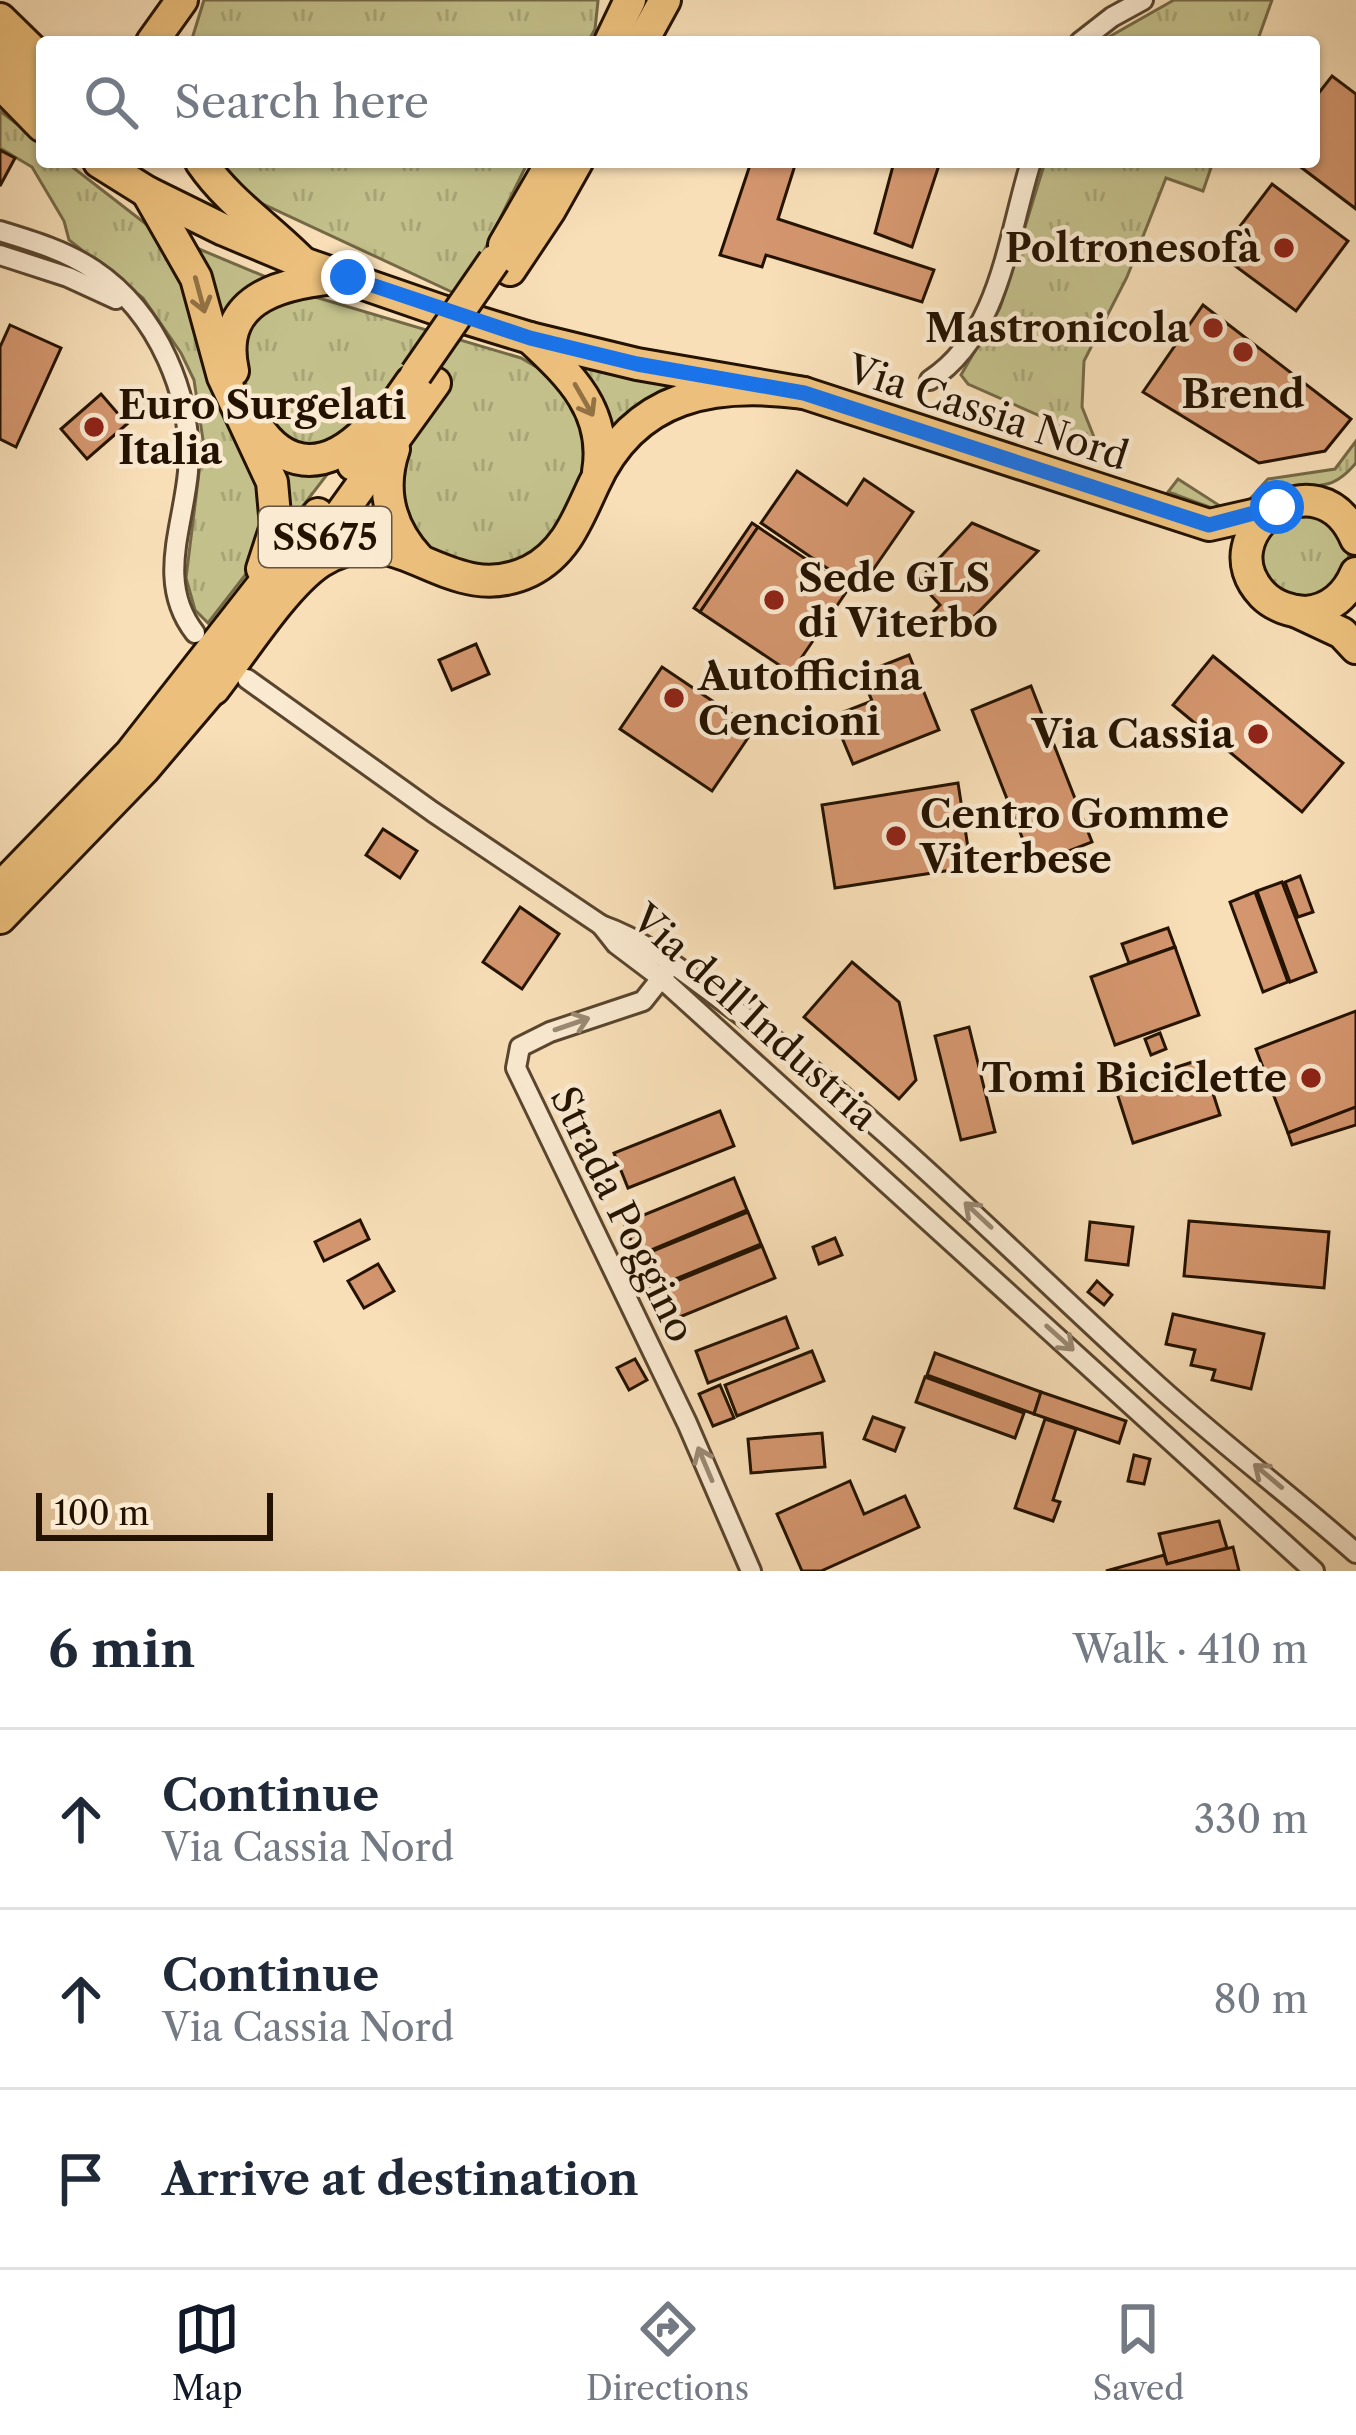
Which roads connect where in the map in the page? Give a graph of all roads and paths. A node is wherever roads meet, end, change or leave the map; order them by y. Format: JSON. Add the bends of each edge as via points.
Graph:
{"nodes":[{"id":1,"x":182,"y":0,"type":"edge"},
{"id":2,"x":608,"y":0,"type":"edge"},
{"id":3,"x":630,"y":0,"type":"edge"},
{"id":4,"x":655,"y":0,"type":"edge"},
{"id":5,"x":665,"y":0,"type":"edge"},
{"id":6,"x":1144,"y":0,"type":"edge"},
{"id":7,"x":0,"y":19,"type":"edge"},
{"id":8,"x":156,"y":36,"type":"edge"},
{"id":9,"x":175,"y":36,"type":"edge"},
{"id":10,"x":601,"y":36,"type":"edge"},
{"id":11,"x":613,"y":36,"type":"edge"},
{"id":12,"x":642,"y":36,"type":"edge"},
{"id":13,"x":644,"y":36,"type":"edge"},
{"id":14,"x":1087,"y":36,"type":"edge"},
{"id":15,"x":0,"y":46,"type":"edge"},
{"id":16,"x":36,"y":53,"type":"edge"},
{"id":17,"x":0,"y":83,"type":"edge"},
{"id":18,"x":36,"y":91,"type":"edge"},
{"id":19,"x":36,"y":120,"type":"edge"},
{"id":20,"x":109,"y":168,"type":"edge"},
{"id":21,"x":206,"y":168,"type":"edge"},
{"id":22,"x":549,"y":168,"type":"edge"},
{"id":23,"x":573,"y":168,"type":"edge"},
{"id":24,"x":1029,"y":168,"type":"edge"},
{"id":25,"x":147,"y":192,"type":"junction"},
{"id":26,"x":0,"y":231,"type":"edge"},
{"id":27,"x":0,"y":255,"type":"edge"},
{"id":28,"x":303,"y":263,"type":"junction"},
{"id":29,"x":502,"y":266,"type":"junction"},
{"id":30,"x":348,"y":277,"type":"junction"},
{"id":31,"x":131,"y":307,"type":"junction"},
{"id":32,"x":522,"y":336,"type":"junction"},
{"id":33,"x":930,"y":380,"type":"dead end"},
{"id":34,"x":418,"y":383,"type":"junction"},
{"id":35,"x":804,"y":393,"type":"junction"},
{"id":36,"x":401,"y":433,"type":"junction"},
{"id":37,"x":596,"y":478,"type":"junction"},
{"id":38,"x":1271,"y":511,"type":"junction"},
{"id":39,"x":1209,"y":525,"type":"junction"},
{"id":40,"x":1356,"y":539,"type":"edge"},
{"id":41,"x":419,"y":559,"type":"junction"},
{"id":42,"x":1251,"y":575,"type":"junction"},
{"id":43,"x":1355,"y":588,"type":"edge"},
{"id":44,"x":1295,"y":611,"type":"junction"},
{"id":45,"x":228,"y":625,"type":"junction"},
{"id":46,"x":195,"y":632,"type":"dead end"},
{"id":47,"x":1356,"y":649,"type":"edge"},
{"id":48,"x":247,"y":679,"type":"dead end"},
{"id":49,"x":214,"y":689,"type":"junction"},
{"id":50,"x":0,"y":889,"type":"edge"},
{"id":51,"x":0,"y":918,"type":"edge"},
{"id":52,"x":666,"y":971,"type":"junction"},
{"id":53,"x":1356,"y":1552,"type":"edge"},
{"id":54,"x":751,"y":1571,"type":"edge"},
{"id":55,"x":1313,"y":1571,"type":"edge"}],
"edges":[{"from":1,"to":8,"type":"main road"},
{"from":1,"to":9,"type":"main road"},
{"from":2,"to":10,"type":"main road"},
{"from":3,"to":11,"type":"main road"},
{"from":4,"to":12,"type":"main road"},
{"from":5,"to":13,"type":"main road"},
{"from":6,"to":14,"type":"street"},
{"from":7,"to":16,"type":"main road"},
{"from":15,"to":18,"type":"main road"},
{"from":17,"to":19,"type":"main road"},
{"from":20,"to":25,"type":"main road","name":"Via Cassia Nord"},
{"from":21,"to":28,"type":"main road"},
{"from":22,"to":29,"type":"main road","number":"SS675"},
{"from":23,"to":29,"type":"main road","number":"SS675"},
{"from":24,"to":33,"type":"street","via":[[980,325]]},
{"from":25,"to":28,"type":"main road","name":"Via Cassia Nord"},
{"from":25,"to":45,"type":"main road","one_way":true,"via":[[196,278],[223,377],[276,496],[268,556]]},
{"from":26,"to":31,"type":"street","via":[[97,272]]},
{"from":27,"to":31,"type":"street"},
{"from":28,"to":30,"type":"main road","name":"Via Cassia Nord"},
{"from":29,"to":34,"type":"main road","number":"SS675","bridge":true},
{"from":30,"to":32,"type":"main road","name":"Via Cassia Nord"},
{"from":30,"to":34,"type":"main road","via":[[285,286],[242,310],[230,349],[247,409],[276,448],[319,460],[341,453]]},
{"from":31,"to":46,"type":"street","via":[[169,360],[185,407],[188,476],[172,579]]},
{"from":32,"to":35,"type":"main road","name":"Via Cassia Nord"},
{"from":32,"to":37,"type":"main road","one_way":true,"via":[[589,404],[600,440]]},
{"from":34,"to":36,"type":"main road","number":"SS675"},
{"from":34,"to":45,"type":"main road","number":"SS675"},
{"from":35,"to":37,"type":"main road","via":[[740,389],[677,399],[627,436]]},
{"from":35,"to":39,"type":"main road","name":"Via Cassia Nord"},
{"from":36,"to":41,"type":"main road","via":[[388,502]]},
{"from":36,"to":49,"type":"main road","number":"SS675"},
{"from":37,"to":41,"type":"main road","via":[[564,544],[530,571],[475,581]]},
{"from":38,"to":39,"type":"main road"},
{"from":38,"to":40,"type":"main road","via":[[1298,501],[1321,504],[1341,515]]},
{"from":38,"to":42,"type":"main road","via":[[1250,540]]},
{"from":39,"to":42,"type":"main road"},
{"from":41,"to":49,"type":"main road","via":[[375,547],[319,563]]},
{"from":42,"to":44,"type":"main road","via":[[1264,596]]},
{"from":43,"to":44,"type":"main road","via":[[1330,605]]},
{"from":44,"to":47,"type":"main road","via":[[1342,633]]},
{"from":45,"to":50,"type":"main road","number":"SS675","via":[[130,754]]},
{"from":48,"to":52,"type":"street","name":"Via dell'Industria","via":[[601,925],[616,944]]},
{"from":49,"to":51,"type":"main road","number":"SS675"},
{"from":53,"to":52,"type":"street","name":"Via dell'Industria","one_way":true,"via":[[1150,1379],[788,1049]]},
{"from":54,"to":52,"type":"street","name":"Strada Poggino","one_way":true,"via":[[516,1068],[520,1047],[643,1001]]},
{"from":52,"to":55,"type":"street","name":"Via dell'Industria","one_way":true}]}
